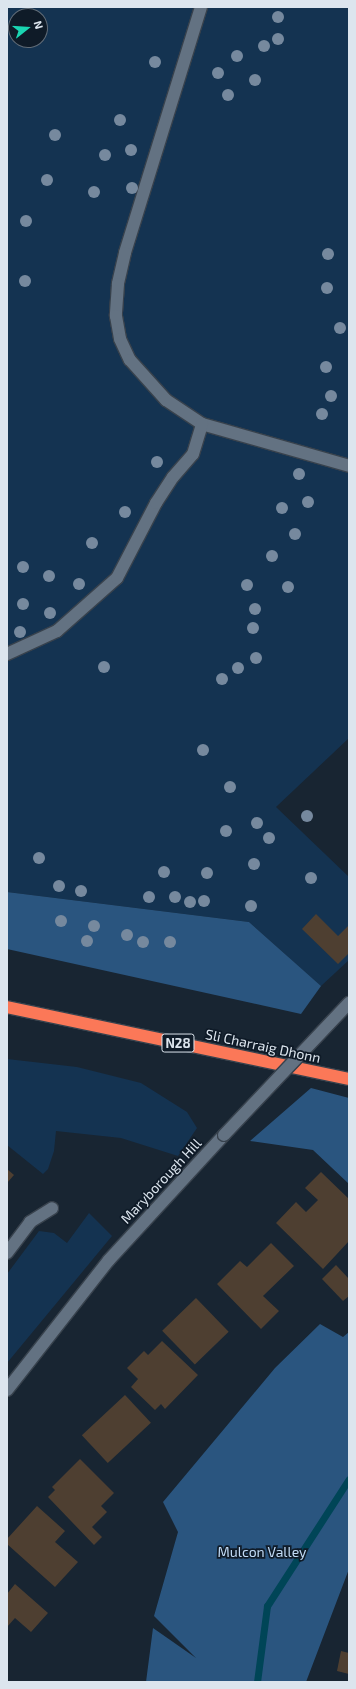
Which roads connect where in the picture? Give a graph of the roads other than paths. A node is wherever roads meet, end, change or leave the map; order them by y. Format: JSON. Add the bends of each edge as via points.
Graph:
{"nodes":[{"id":1,"x":201,"y":7,"type":"edge"},
{"id":2,"x":202,"y":424,"type":"junction"},
{"id":3,"x":349,"y":466,"type":"edge"},
{"id":4,"x":7,"y":654,"type":"edge"},
{"id":5,"x":349,"y":1004,"type":"edge"},
{"id":6,"x":7,"y":1007,"type":"edge"},
{"id":7,"x":349,"y":1080,"type":"edge"},
{"id":8,"x":52,"y":1208,"type":"dead end"},
{"id":9,"x":7,"y":1253,"type":"edge"},
{"id":10,"x":7,"y":1390,"type":"edge"}],
"edges":[{"from":1,"to":2,"type":"street","via":[[125,253],[118,284],[116,316],[120,339],[130,360],[166,400]]},
{"from":2,"to":3,"type":"street"},
{"from":2,"to":4,"type":"street","via":[[193,454],[173,477],[156,503],[117,578],[57,631]]},
{"from":5,"to":10,"type":"street","name":"Maryborough Hill","bridge":true,"via":[[109,1260]]},
{"from":6,"to":7,"type":"highway","name":"Sli Charraig Dhonn","number":"N28"},
{"from":8,"to":9,"type":"street","via":[[30,1222]]}]}
